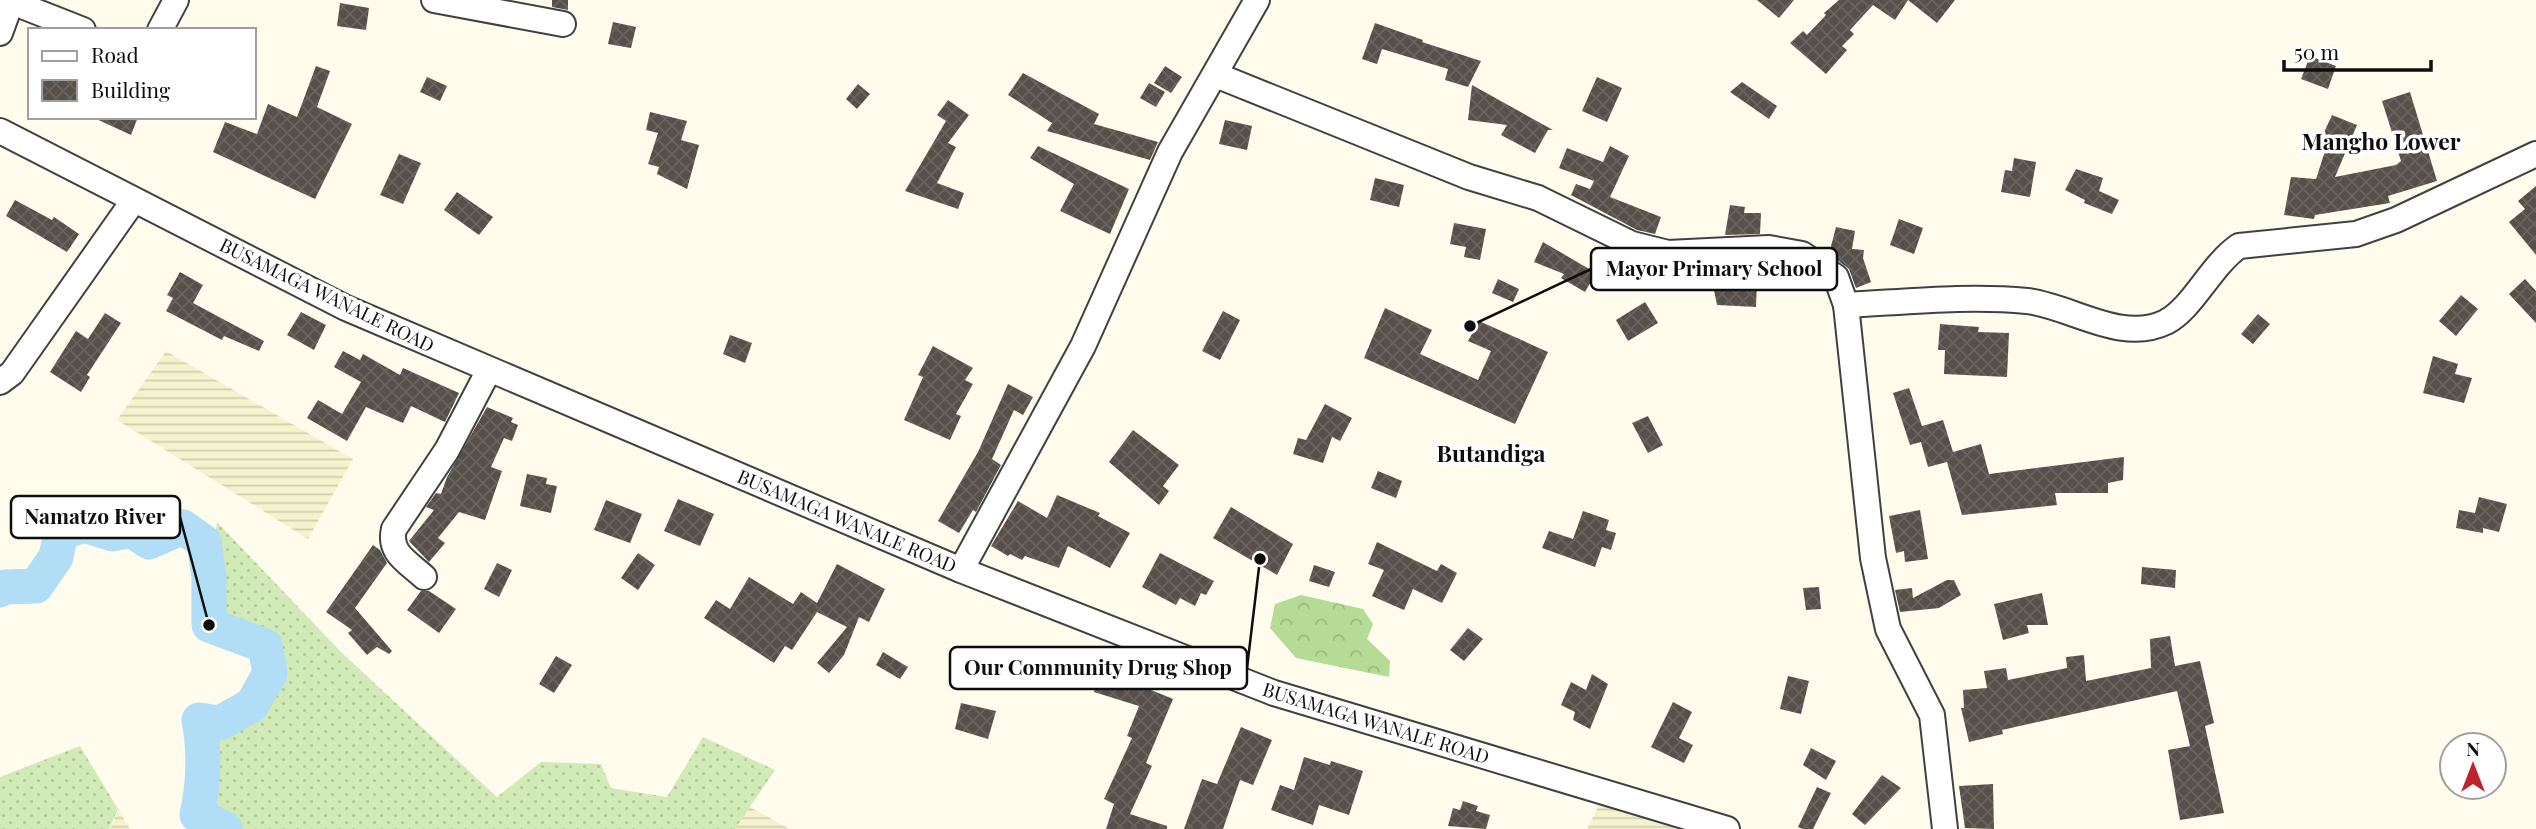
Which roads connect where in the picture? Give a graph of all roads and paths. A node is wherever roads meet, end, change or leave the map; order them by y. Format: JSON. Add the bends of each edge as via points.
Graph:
{"nodes":[{"id":1,"x":176,"y":0,"type":"edge"},
{"id":2,"x":434,"y":0,"type":"edge"},
{"id":3,"x":1257,"y":0,"type":"edge"},
{"id":4,"x":12,"y":1,"type":"edge"},
{"id":5,"x":562,"y":24,"type":"dead end"},
{"id":6,"x":78,"y":28,"type":"edge"},
{"id":7,"x":161,"y":28,"type":"edge"},
{"id":8,"x":0,"y":33,"type":"edge"},
{"id":9,"x":1216,"y":75,"type":"junction"},
{"id":10,"x":0,"y":131,"type":"edge"},
{"id":11,"x":2536,"y":154,"type":"edge"},
{"id":12,"x":134,"y":200,"type":"junction"},
{"id":13,"x":1846,"y":305,"type":"junction"},
{"id":14,"x":489,"y":370,"type":"junction"},
{"id":15,"x":0,"y":382,"type":"edge"},
{"id":16,"x":961,"y":570,"type":"junction"},
{"id":17,"x":424,"y":577,"type":"dead end"},
{"id":18,"x":1727,"y":829,"type":"edge"},
{"id":19,"x":1945,"y":829,"type":"edge"}],
"edges":[{"from":1,"to":7,"type":"street"},
{"from":2,"to":5,"type":"street"},
{"from":3,"to":9,"type":"street"},
{"from":4,"to":6,"type":"street"},
{"from":4,"to":8,"type":"street"},
{"from":9,"to":13,"type":"street","via":[[1469,177],[1538,198],[1632,244],[1668,253],[1769,248],[1802,254],[1836,276]]},
{"from":9,"to":16,"type":"street","via":[[1170,152],[1083,346]]},
{"from":10,"to":12,"type":"street","name":"BUSAMAGA WANALE ROAD"},
{"from":11,"to":13,"type":"street","via":[[2356,234],[2239,246],[2224,256],[2168,321],[2146,329],[2105,323],[2029,301]]},
{"from":12,"to":14,"type":"street","name":"BUSAMAGA WANALE ROAD","via":[[346,308]]},
{"from":12,"to":15,"type":"street","via":[[12,373]]},
{"from":13,"to":19,"type":"street","via":[[1873,558],[1888,629],[1932,715]]},
{"from":14,"to":16,"type":"street","name":"BUSAMAGA WANALE ROAD"},
{"from":14,"to":17,"type":"street","via":[[447,450],[394,528],[394,550]]},
{"from":16,"to":18,"type":"street","name":"BUSAMAGA WANALE ROAD","via":[[1274,693]]}]}
